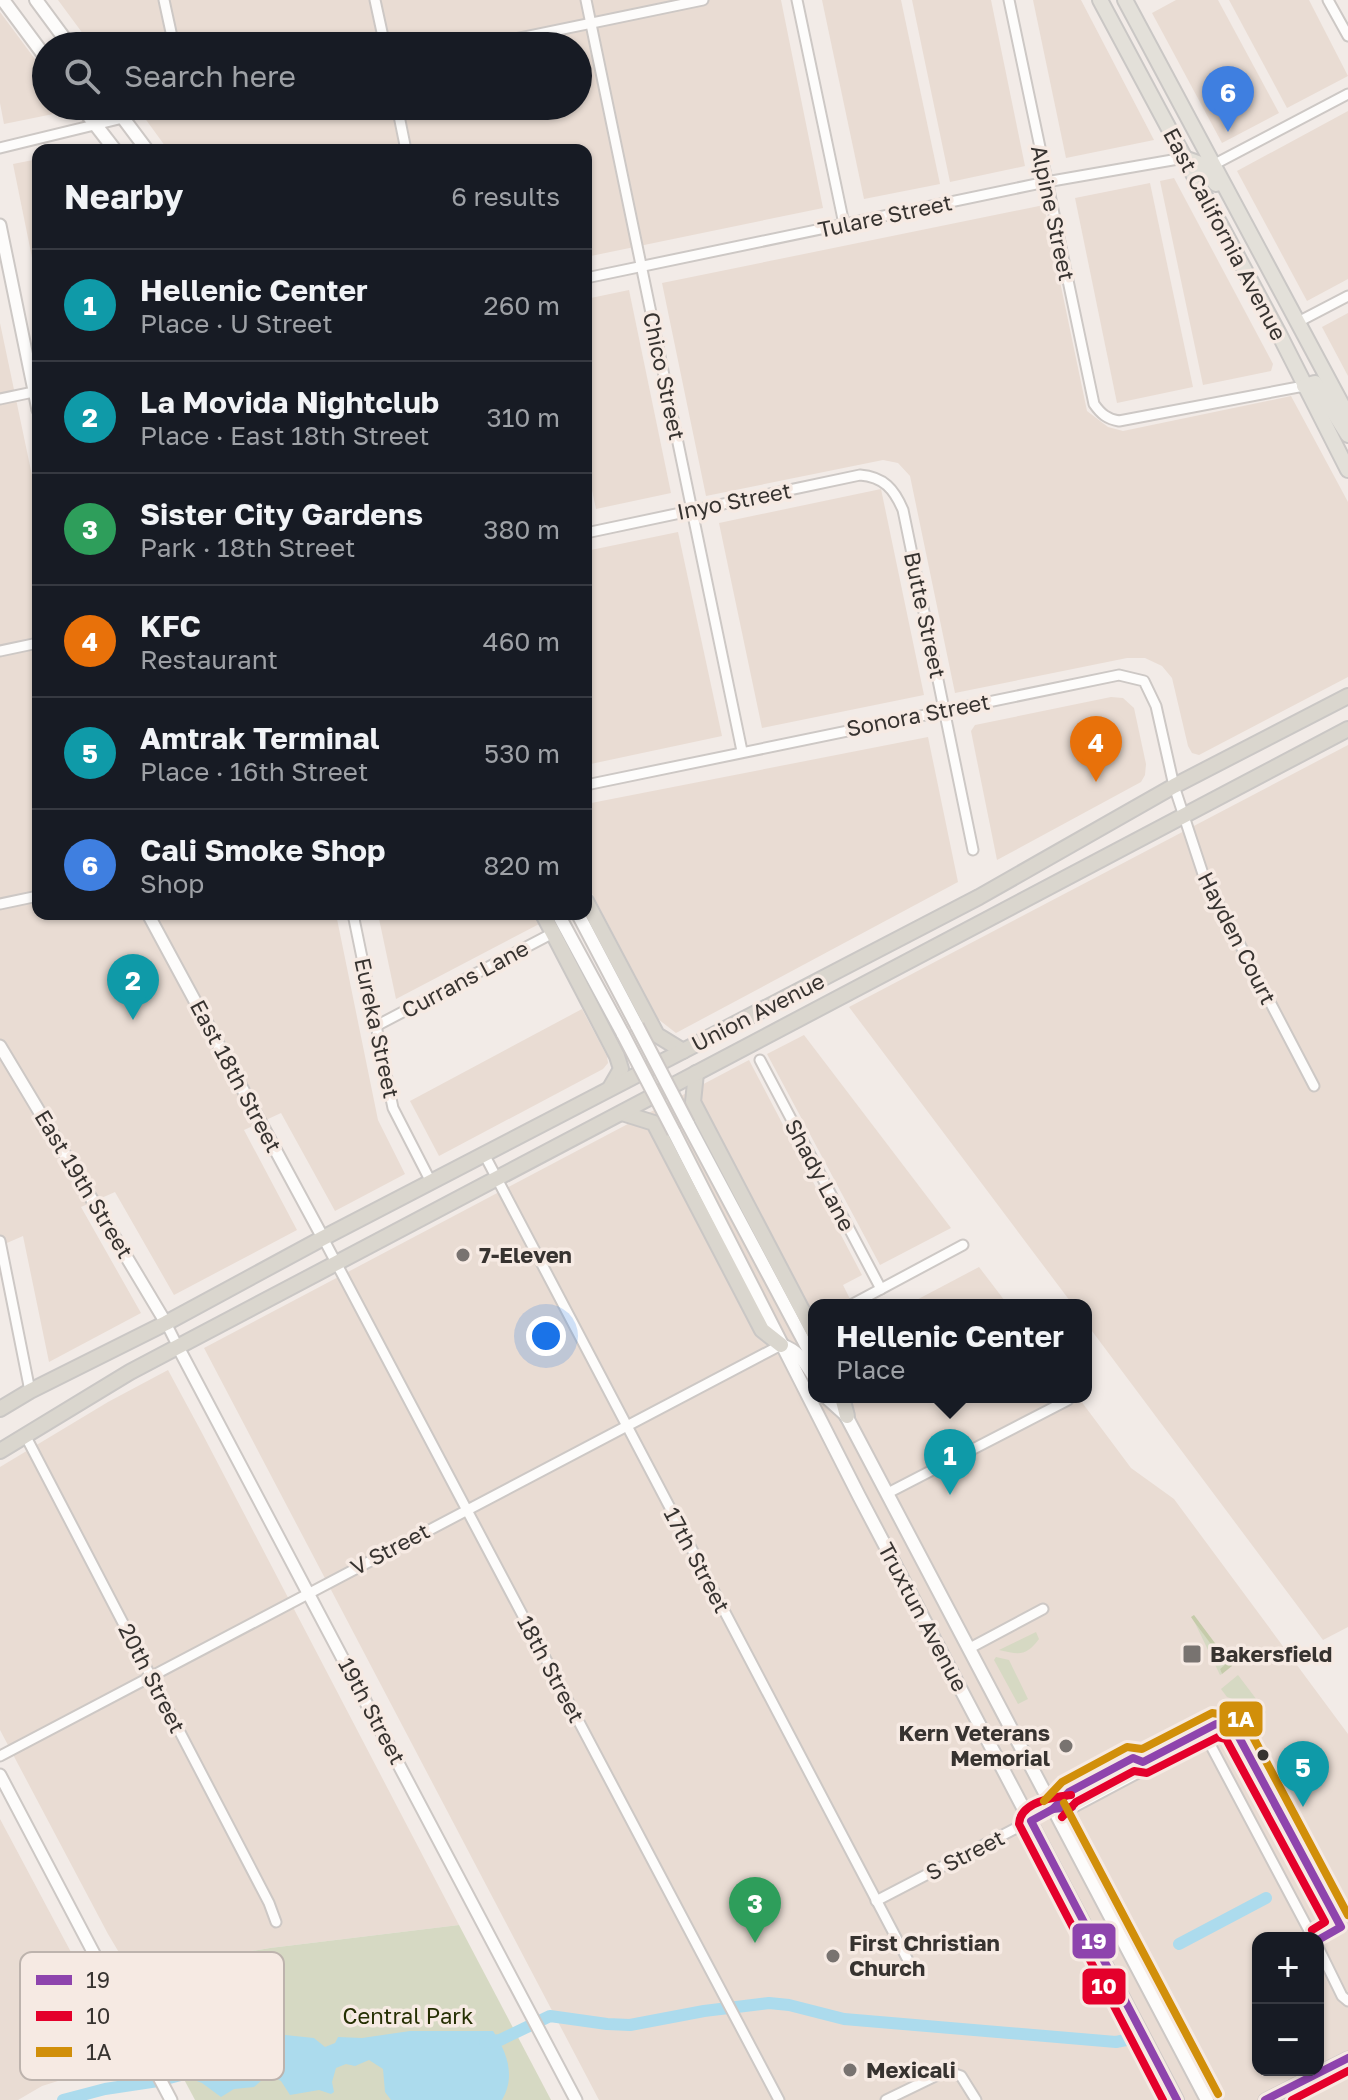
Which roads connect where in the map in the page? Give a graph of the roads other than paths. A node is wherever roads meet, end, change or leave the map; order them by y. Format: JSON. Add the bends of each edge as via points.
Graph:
{"nodes":[{"id":1,"x":3,"y":0,"type":"edge"},
{"id":2,"x":36,"y":0,"type":"edge"},
{"id":3,"x":164,"y":0,"type":"edge"},
{"id":4,"x":375,"y":0,"type":"edge"},
{"id":5,"x":586,"y":0,"type":"edge"},
{"id":6,"x":703,"y":0,"type":"edge"},
{"id":7,"x":797,"y":0,"type":"edge"},
{"id":8,"x":1009,"y":0,"type":"edge"},
{"id":9,"x":1100,"y":0,"type":"edge"},
{"id":10,"x":1113,"y":0,"type":"edge"},
{"id":11,"x":1328,"y":0,"type":"edge"},
{"id":12,"x":1132,"y":2,"type":"edge"},
{"id":13,"x":591,"y":23,"type":"junction"},
{"id":14,"x":60,"y":32,"type":"edge"},
{"id":15,"x":171,"y":32,"type":"edge"},
{"id":16,"x":382,"y":32,"type":"edge"},
{"id":17,"x":548,"y":32,"type":"edge"},
{"id":18,"x":1348,"y":36,"type":"edge"},
{"id":19,"x":32,"y":39,"type":"edge"},
{"id":20,"x":1348,"y":94,"type":"edge"},
{"id":21,"x":92,"y":120,"type":"edge"},
{"id":22,"x":114,"y":120,"type":"edge"},
{"id":23,"x":124,"y":120,"type":"edge"},
{"id":24,"x":400,"y":120,"type":"edge"},
{"id":25,"x":95,"y":124,"type":"junction"},
{"id":26,"x":110,"y":144,"type":"edge"},
{"id":27,"x":142,"y":144,"type":"edge"},
{"id":28,"x":405,"y":144,"type":"edge"},
{"id":29,"x":0,"y":148,"type":"edge"},
{"id":30,"x":1184,"y":158,"type":"junction"},
{"id":31,"x":1213,"y":165,"type":"junction"},
{"id":32,"x":1046,"y":182,"type":"junction"},
{"id":33,"x":1245,"y":223,"type":"junction"},
{"id":34,"x":844,"y":224,"type":"junction"},
{"id":35,"x":0,"y":225,"type":"edge"},
{"id":36,"x":1239,"y":260,"type":"junction"},
{"id":37,"x":641,"y":266,"type":"junction"},
{"id":38,"x":592,"y":277,"type":"edge"},
{"id":39,"x":1348,"y":296,"type":"edge"},
{"id":40,"x":1298,"y":322,"type":"junction"},
{"id":41,"x":32,"y":373,"type":"edge"},
{"id":42,"x":1304,"y":386,"type":"junction"},
{"id":43,"x":32,"y":392,"type":"edge"},
{"id":44,"x":0,"y":399,"type":"edge"},
{"id":45,"x":1348,"y":416,"type":"edge"},
{"id":46,"x":1348,"y":435,"type":"edge"},
{"id":47,"x":1348,"y":470,"type":"edge"},
{"id":48,"x":881,"y":480,"type":"joint"},
{"id":49,"x":692,"y":509,"type":"junction"},
{"id":50,"x":592,"y":532,"type":"edge"},
{"id":51,"x":32,"y":644,"type":"edge"},
{"id":52,"x":0,"y":651,"type":"edge"},
{"id":53,"x":1348,"y":696,"type":"edge"},
{"id":54,"x":944,"y":710,"type":"junction"},
{"id":55,"x":1348,"y":729,"type":"edge"},
{"id":56,"x":742,"y":751,"type":"junction"},
{"id":57,"x":592,"y":784,"type":"edge"},
{"id":58,"x":1174,"y":786,"type":"junction"},
{"id":59,"x":1183,"y":816,"type":"junction"},
{"id":60,"x":973,"y":850,"type":"dead end"},
{"id":61,"x":32,"y":897,"type":"edge"},
{"id":62,"x":0,"y":904,"type":"edge"},
{"id":63,"x":592,"y":912,"type":"edge"},
{"id":64,"x":151,"y":920,"type":"edge"},
{"id":65,"x":354,"y":920,"type":"edge"},
{"id":66,"x":546,"y":920,"type":"edge"},
{"id":67,"x":561,"y":920,"type":"edge"},
{"id":68,"x":581,"y":920,"type":"edge"},
{"id":69,"x":553,"y":933,"type":"junction"},
{"id":70,"x":376,"y":1026,"type":"junction"},
{"id":71,"x":657,"y":1035,"type":"junction"},
{"id":72,"x":0,"y":1046,"type":"edge"},
{"id":73,"x":683,"y":1051,"type":"junction"},
{"id":74,"x":617,"y":1056,"type":"junction"},
{"id":75,"x":760,"y":1060,"type":"dead end"},
{"id":76,"x":696,"y":1073,"type":"junction"},
{"id":77,"x":1314,"y":1086,"type":"dead end"},
{"id":78,"x":609,"y":1089,"type":"junction"},
{"id":79,"x":693,"y":1102,"type":"junction"},
{"id":80,"x":622,"y":1113,"type":"junction"},
{"id":81,"x":654,"y":1123,"type":"junction"},
{"id":82,"x":484,"y":1154,"type":"junction"},
{"id":83,"x":497,"y":1178,"type":"junction"},
{"id":84,"x":431,"y":1182,"type":"junction"},
{"id":85,"x":323,"y":1238,"type":"junction"},
{"id":86,"x":0,"y":1241,"type":"edge"},
{"id":87,"x":963,"y":1245,"type":"dead end"},
{"id":88,"x":337,"y":1263,"type":"junction"},
{"id":89,"x":881,"y":1289,"type":"junction"},
{"id":90,"x":862,"y":1299,"type":"edge"},
{"id":91,"x":166,"y":1323,"type":"junction"},
{"id":92,"x":808,"y":1327,"type":"edge"},
{"id":93,"x":808,"y":1327,"type":"edge"},
{"id":94,"x":781,"y":1345,"type":"junction"},
{"id":95,"x":178,"y":1347,"type":"junction"},
{"id":96,"x":808,"y":1367,"type":"edge"},
{"id":97,"x":30,"y":1391,"type":"junction"},
{"id":98,"x":808,"y":1396,"type":"edge"},
{"id":99,"x":811,"y":1403,"type":"edge"},
{"id":100,"x":833,"y":1403,"type":"edge"},
{"id":101,"x":839,"y":1403,"type":"edge"},
{"id":102,"x":844,"y":1403,"type":"edge"},
{"id":103,"x":1062,"y":1403,"type":"edge"},
{"id":104,"x":0,"y":1409,"type":"edge"},
{"id":105,"x":847,"y":1416,"type":"junction"},
{"id":106,"x":626,"y":1426,"type":"junction"},
{"id":107,"x":25,"y":1435,"type":"junction"},
{"id":108,"x":0,"y":1451,"type":"edge"},
{"id":109,"x":888,"y":1493,"type":"junction"},
{"id":110,"x":467,"y":1508,"type":"junction"},
{"id":111,"x":309,"y":1592,"type":"junction"},
{"id":112,"x":1043,"y":1609,"type":"dead end"},
{"id":113,"x":970,"y":1648,"type":"junction"},
{"id":114,"x":150,"y":1676,"type":"junction"},
{"id":115,"x":0,"y":1756,"type":"edge"},
{"id":116,"x":1143,"y":1762,"type":"junction"},
{"id":117,"x":0,"y":1775,"type":"edge"},
{"id":118,"x":1053,"y":1809,"type":"junction"},
{"id":119,"x":1031,"y":1821,"type":"junction"},
{"id":120,"x":876,"y":1901,"type":"junction"},
{"id":121,"x":276,"y":1922,"type":"dead end"},
{"id":122,"x":1310,"y":1932,"type":"edge"},
{"id":123,"x":93,"y":1952,"type":"edge"},
{"id":124,"x":1324,"y":1959,"type":"edge"},
{"id":125,"x":911,"y":1966,"type":"dead end"},
{"id":126,"x":1348,"y":2001,"type":"edge"},
{"id":127,"x":1348,"y":2058,"type":"edge"},
{"id":128,"x":160,"y":2080,"type":"edge"},
{"id":129,"x":171,"y":2100,"type":"edge"},
{"id":130,"x":576,"y":2100,"type":"edge"},
{"id":131,"x":779,"y":2100,"type":"edge"},
{"id":132,"x":886,"y":2100,"type":"edge"},
{"id":133,"x":976,"y":2100,"type":"edge"},
{"id":134,"x":1177,"y":2100,"type":"edge"},
{"id":135,"x":1207,"y":2100,"type":"edge"},
{"id":136,"x":1265,"y":2100,"type":"edge"}],
"edges":[{"from":1,"to":19,"type":"main road"},
{"from":2,"to":14,"type":"main road"},
{"from":3,"to":15,"type":"street"},
{"from":4,"to":16,"type":"street"},
{"from":5,"to":13,"type":"street","name":"Chico Street"},
{"from":6,"to":13,"type":"street"},
{"from":7,"to":34,"type":"street"},
{"from":8,"to":32,"type":"street","name":"Alpine Street"},
{"from":9,"to":30,"type":"main road","name":"East California Avenue"},
{"from":10,"to":12,"type":"main road","via":[[1118,6]]},
{"from":11,"to":18,"type":"street"},
{"from":12,"to":31,"type":"main road","name":"East California Avenue"},
{"from":13,"to":17,"type":"street"},
{"from":13,"to":37,"type":"street","name":"Chico Street"},
{"from":20,"to":31,"type":"street"},
{"from":21,"to":25,"type":"main road"},
{"from":22,"to":25,"type":"street"},
{"from":23,"to":27,"type":"main road"},
{"from":24,"to":28,"type":"street"},
{"from":25,"to":26,"type":"main road"},
{"from":25,"to":29,"type":"street"},
{"from":30,"to":32,"type":"street","name":"Tulare Street"},
{"from":30,"to":33,"type":"main road","via":[[1198,163]]},
{"from":30,"to":36,"type":"main road","name":"East California Avenue"},
{"from":31,"to":33,"type":"main road","name":"East California Avenue"},
{"from":32,"to":34,"type":"street","name":"Tulare Street"},
{"from":32,"to":42,"type":"street","name":"Alpine Street","via":[[1094,404],[1109,419]]},
{"from":33,"to":40,"type":"main road","name":"East California Avenue"},
{"from":34,"to":37,"type":"street","name":"Tulare Street"},
{"from":35,"to":41,"type":"street"},
{"from":36,"to":40,"type":"main road","via":[[1285,320]]},
{"from":36,"to":42,"type":"main road","name":"East California Avenue"},
{"from":37,"to":38,"type":"street","name":"Tulare Street"},
{"from":37,"to":49,"type":"street","name":"Chico Street"},
{"from":39,"to":40,"type":"street"},
{"from":40,"to":45,"type":"main road","name":"East California Avenue"},
{"from":42,"to":46,"type":"main road","via":[[1315,383]]},
{"from":42,"to":47,"type":"main road","name":"East California Avenue"},
{"from":43,"to":44,"type":"street"},
{"from":48,"to":49,"type":"street","name":"Inyo Street","via":[[860,475]]},
{"from":48,"to":54,"type":"street","name":"Butte Street","via":[[903,510]]},
{"from":49,"to":50,"type":"street","name":"Inyo Street"},
{"from":49,"to":56,"type":"street","name":"Chico Street"},
{"from":51,"to":52,"type":"street"},
{"from":53,"to":58,"type":"highway","name":"Union Avenue"},
{"from":54,"to":56,"type":"street","name":"Sonora Street"},
{"from":54,"to":58,"type":"street","name":"Sonora Street","via":[[1119,675],[1144,681],[1156,706]]},
{"from":54,"to":60,"type":"street","name":"Butte Street"},
{"from":55,"to":59,"type":"highway","name":"Union Avenue"},
{"from":56,"to":57,"type":"street","name":"Sonora Street"},
{"from":58,"to":59,"type":"street","name":"Hayden Court"},
{"from":58,"to":73,"type":"highway","name":"Union Avenue","via":[[979,897]]},
{"from":59,"to":76,"type":"highway","name":"Union Avenue"},
{"from":59,"to":77,"type":"street","name":"Hayden Court","via":[[1203,874]]},
{"from":61,"to":62,"type":"street"},
{"from":63,"to":71,"type":"highway"},
{"from":64,"to":85,"type":"street","name":"East 18th Street"},
{"from":65,"to":70,"type":"street","name":"Eureka Street"},
{"from":66,"to":69,"type":"highway"},
{"from":67,"to":94,"type":"main road","name":"Truxtun Avenue","bridge":true},
{"from":68,"to":92,"type":"main road","bridge":true,"via":[[688,1124]]},
{"from":69,"to":70,"type":"street","name":"Currans Lane"},
{"from":69,"to":74,"type":"highway"},
{"from":70,"to":84,"type":"street","name":"Eureka Street","via":[[393,1108]]},
{"from":71,"to":73,"type":"highway"},
{"from":71,"to":74,"type":"highway"},
{"from":72,"to":91,"type":"street","name":"East 19th Street"},
{"from":73,"to":78,"type":"highway","name":"Union Avenue"},
{"from":74,"to":78,"type":"highway","via":[[621,1069]]},
{"from":75,"to":89,"type":"street","name":"Shady Lane"},
{"from":76,"to":79,"type":"highway"},
{"from":76,"to":80,"type":"highway","name":"Union Avenue"},
{"from":78,"to":82,"type":"highway","name":"Union Avenue"},
{"from":79,"to":81,"type":"highway"},
{"from":79,"to":93,"type":"highway"},
{"from":80,"to":81,"type":"highway"},
{"from":80,"to":83,"type":"highway","name":"Union Avenue"},
{"from":81,"to":94,"type":"highway","via":[[762,1330]]},
{"from":82,"to":83,"type":"street","name":"17th Street"},
{"from":82,"to":84,"type":"highway","name":"Union Avenue"},
{"from":83,"to":88,"type":"highway","name":"Union Avenue"},
{"from":83,"to":106,"type":"street","name":"17th Street"},
{"from":84,"to":85,"type":"highway","name":"Union Avenue"},
{"from":85,"to":88,"type":"street","name":"18th Street"},
{"from":85,"to":91,"type":"highway","name":"Union Avenue"},
{"from":86,"to":97,"type":"street"},
{"from":87,"to":89,"type":"street"},
{"from":88,"to":95,"type":"highway","name":"Union Avenue"},
{"from":88,"to":110,"type":"street","name":"18th Street"},
{"from":89,"to":90,"type":"street"},
{"from":91,"to":95,"type":"street","name":"19th Street"},
{"from":91,"to":97,"type":"highway","name":"Union Avenue"},
{"from":94,"to":96,"type":"main road","via":[[801,1355]]},
{"from":94,"to":98,"type":"main road","name":"Truxtun Avenue"},
{"from":94,"to":106,"type":"street","name":"V Street"},
{"from":95,"to":107,"type":"highway","name":"Union Avenue"},
{"from":95,"to":111,"type":"street","name":"19th Street"},
{"from":97,"to":104,"type":"highway","name":"Union Avenue"},
{"from":99,"to":119,"type":"main road","name":"Truxtun Avenue"},
{"from":100,"to":105,"type":"main road"},
{"from":101,"to":105,"type":"main road","name":"Truxtun Avenue"},
{"from":102,"to":105,"type":"highway"},
{"from":103,"to":109,"type":"street"},
{"from":105,"to":109,"type":"main road","name":"Truxtun Avenue"},
{"from":106,"to":110,"type":"street","name":"V Street"},
{"from":106,"to":120,"type":"street","name":"17th Street"},
{"from":107,"to":108,"type":"highway","name":"Union Avenue"},
{"from":107,"to":114,"type":"street","name":"20th Street"},
{"from":109,"to":113,"type":"main road","name":"Truxtun Avenue"},
{"from":110,"to":111,"type":"street","name":"V Street"},
{"from":110,"to":131,"type":"street","name":"18th Street"},
{"from":111,"to":114,"type":"street","name":"V Street"},
{"from":111,"to":130,"type":"street","name":"19th Street"},
{"from":112,"to":113,"type":"street"},
{"from":113,"to":118,"type":"main road","name":"Truxtun Avenue"},
{"from":114,"to":115,"type":"street","name":"V Street"},
{"from":114,"to":121,"type":"street","name":"20th Street"},
{"from":116,"to":118,"type":"street","name":"S Street","via":[[1140,1772],[1076,1806]]},
{"from":116,"to":118,"type":"street","name":"S Street","via":[[1133,1758],[1069,1792]]},
{"from":116,"to":122,"type":"street","name":"S Street","via":[[1203,1731]]},
{"from":117,"to":123,"type":"street"},
{"from":118,"to":119,"type":"street","name":"S Street"},
{"from":118,"to":135,"type":"main road","name":"Truxtun Avenue"},
{"from":119,"to":120,"type":"street","name":"S Street"},
{"from":119,"to":134,"type":"main road","name":"Truxtun Avenue"},
{"from":120,"to":125,"type":"street","name":"17th Street"},
{"from":124,"to":126,"type":"street"},
{"from":127,"to":136,"type":"street"},
{"from":128,"to":129,"type":"street"},
{"from":132,"to":133,"type":"street","via":[[946,2071],[965,2081]]}]}
